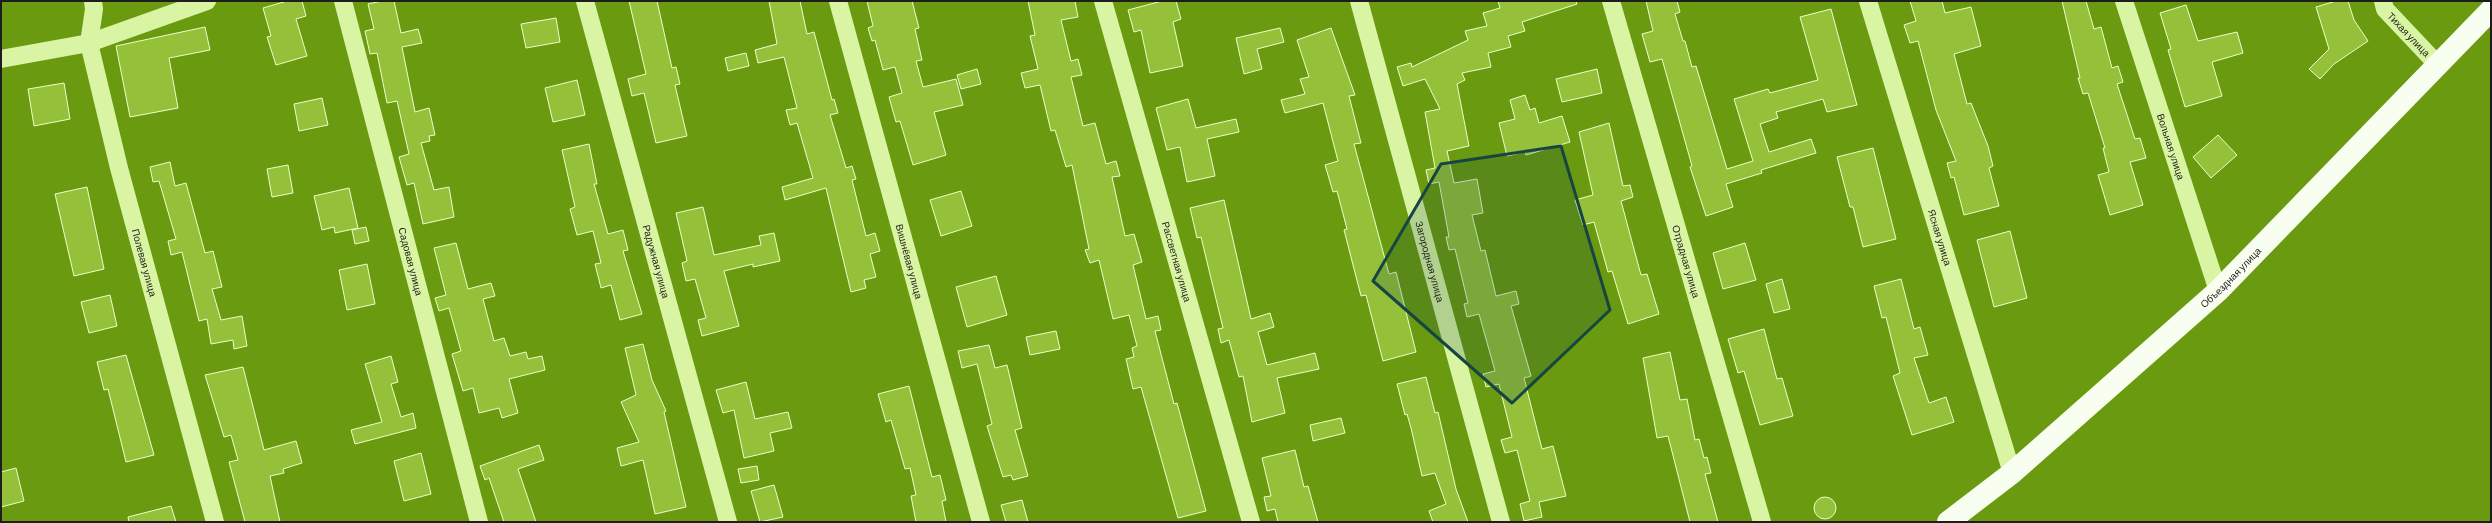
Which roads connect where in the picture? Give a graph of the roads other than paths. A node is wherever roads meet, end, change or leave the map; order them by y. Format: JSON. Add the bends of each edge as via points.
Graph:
{"nodes":[{"id":1,"x":93,"y":1,"type":"edge"},
{"id":2,"x":207,"y":1,"type":"edge"},
{"id":3,"x":343,"y":1,"type":"edge"},
{"id":4,"x":585,"y":1,"type":"edge"},
{"id":5,"x":838,"y":1,"type":"edge"},
{"id":6,"x":1103,"y":1,"type":"edge"},
{"id":7,"x":1359,"y":1,"type":"edge"},
{"id":8,"x":1611,"y":1,"type":"edge"},
{"id":9,"x":1868,"y":1,"type":"edge"},
{"id":10,"x":2124,"y":1,"type":"edge"},
{"id":11,"x":2383,"y":1,"type":"edge"},
{"id":12,"x":2491,"y":10,"type":"edge"},
{"id":13,"x":89,"y":43,"type":"junction"},
{"id":14,"x":1,"y":59,"type":"edge"},
{"id":15,"x":2438,"y":65,"type":"junction"},
{"id":16,"x":2218,"y":291,"type":"junction"},
{"id":17,"x":2012,"y":473,"type":"junction"},
{"id":18,"x":215,"y":522,"type":"edge"},
{"id":19,"x":479,"y":522,"type":"edge"},
{"id":20,"x":728,"y":522,"type":"edge"},
{"id":21,"x":981,"y":522,"type":"edge"},
{"id":22,"x":1251,"y":522,"type":"edge"},
{"id":23,"x":1501,"y":522,"type":"edge"},
{"id":24,"x":1762,"y":522,"type":"edge"},
{"id":25,"x":1948,"y":522,"type":"edge"}],
"edges":[{"from":1,"to":13,"type":"street","name":"Полевая улица"},
{"from":2,"to":13,"type":"street"},
{"from":3,"to":19,"type":"street","name":"Садовая улица"},
{"from":4,"to":20,"type":"street","name":"Радужная улица"},
{"from":5,"to":21,"type":"street","name":"Вишнёвая улица"},
{"from":6,"to":22,"type":"street","name":"Рассветная улица"},
{"from":7,"to":23,"type":"street","name":"Загородная улица"},
{"from":8,"to":24,"type":"street","name":"Отрадная улица"},
{"from":9,"to":17,"type":"street","name":"Ясная улица"},
{"from":10,"to":16,"type":"street","name":"Вольная улица"},
{"from":11,"to":15,"type":"street","name":"Тихая улица","via":[[2386,9]]},
{"from":12,"to":15,"type":"main road","name":"Объездная улица"},
{"from":13,"to":14,"type":"street"},
{"from":13,"to":18,"type":"street","name":"Полевая улица","via":[[119,168]]},
{"from":15,"to":16,"type":"main road","name":"Объездная улица"},
{"from":16,"to":17,"type":"main road","name":"Объездная улица"},
{"from":17,"to":25,"type":"main road","name":"Объездная улица"}]}
